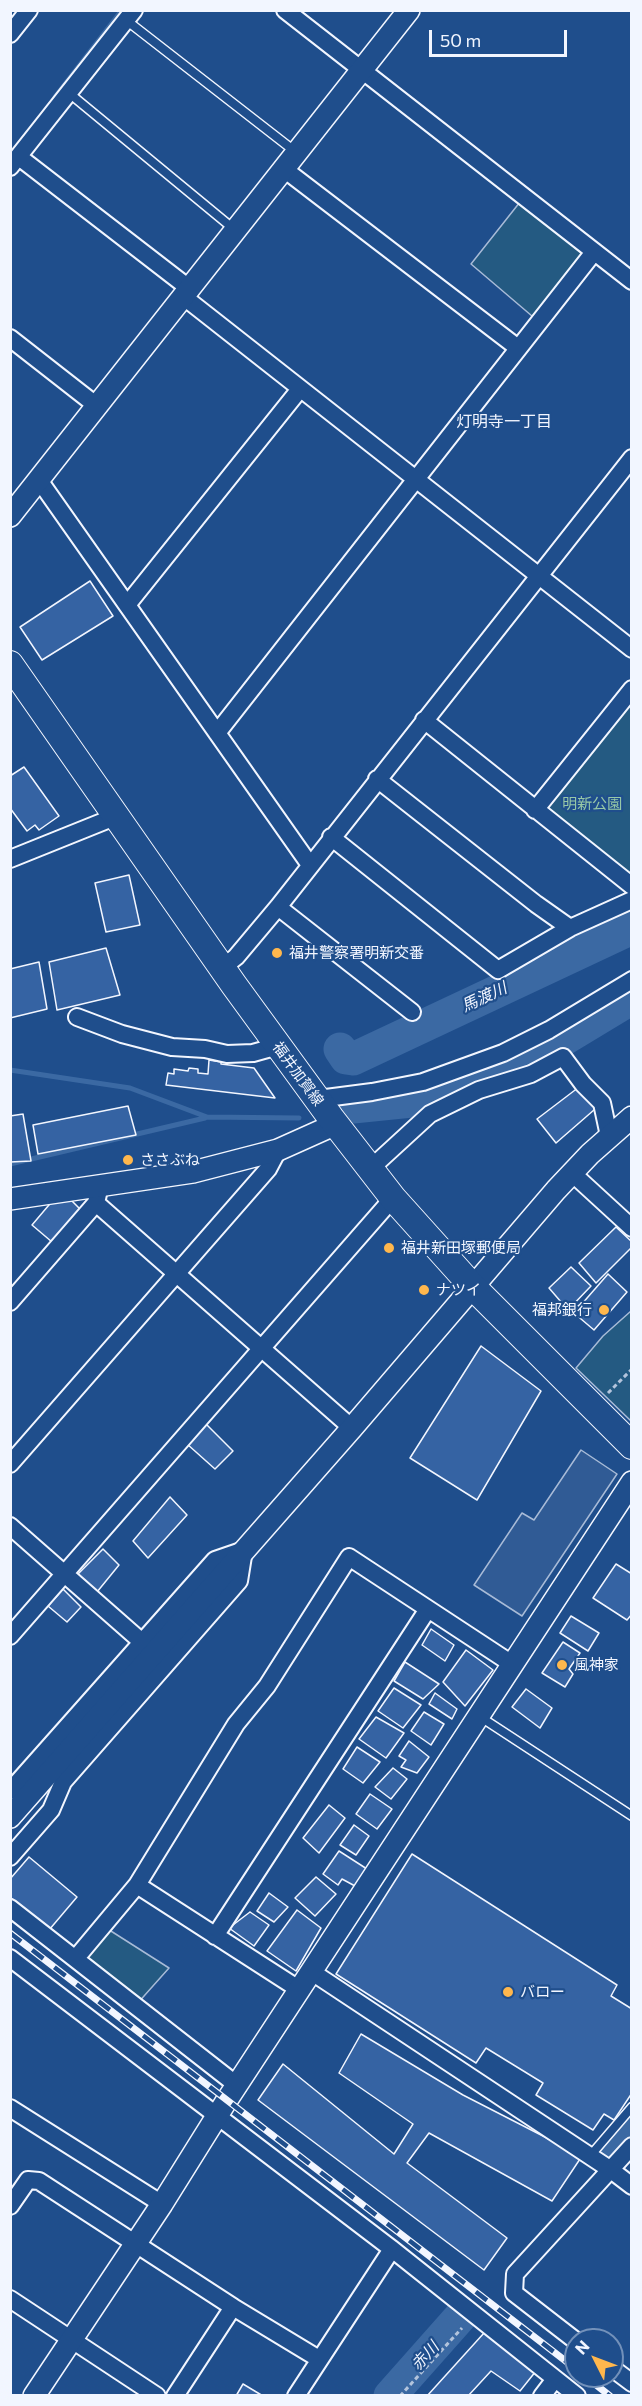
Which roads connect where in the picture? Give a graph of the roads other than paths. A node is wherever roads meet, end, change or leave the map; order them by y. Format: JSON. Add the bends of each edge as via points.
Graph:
{"nodes":[{"id":1,"x":29,"y":10,"type":"edge"},
{"id":2,"x":285,"y":10,"type":"edge"},
{"id":3,"x":409,"y":10,"type":"edge"},
{"id":4,"x":130,"y":15,"type":"edge"},
{"id":5,"x":10,"y":34,"type":"edge"},
{"id":6,"x":361,"y":71,"type":"junction"},
{"id":7,"x":69,"y":93,"type":"junction"},
{"id":8,"x":290,"y":161,"type":"junction"},
{"id":9,"x":15,"y":162,"type":"edge"},
{"id":10,"x":236,"y":230,"type":"junction"},
{"id":11,"x":594,"y":252,"type":"junction"},
{"id":12,"x":632,"y":281,"type":"edge"},
{"id":13,"x":187,"y":293,"type":"junction"},
{"id":14,"x":10,"y":338,"type":"edge"},
{"id":15,"x":518,"y":348,"type":"junction"},
{"id":16,"x":300,"y":388,"type":"junction"},
{"id":17,"x":97,"y":406,"type":"junction"},
{"id":18,"x":632,"y":458,"type":"edge"},
{"id":19,"x":416,"y":479,"type":"junction"},
{"id":20,"x":39,"y":480,"type":"junction"},
{"id":21,"x":10,"y":516,"type":"edge"},
{"id":22,"x":538,"y":575,"type":"junction"},
{"id":23,"x":127,"y":605,"type":"junction"},
{"id":24,"x":632,"y":649,"type":"edge"},
{"id":25,"x":10,"y":664,"type":"edge"},
{"id":26,"x":632,"y":689,"type":"edge"},
{"id":27,"x":424,"y":720,"type":"junction"},
{"id":28,"x":217,"y":733,"type":"junction"},
{"id":29,"x":377,"y":779,"type":"junction"},
{"id":30,"x":536,"y":810,"type":"junction"},
{"id":31,"x":117,"y":816,"type":"junction"},
{"id":32,"x":331,"y":837,"type":"junction"},
{"id":33,"x":10,"y":859,"type":"edge"},
{"id":34,"x":310,"y":864,"type":"junction"},
{"id":35,"x":632,"y":886,"type":"edge"},
{"id":36,"x":632,"y":900,"type":"edge"},
{"id":37,"x":278,"y":907,"type":"junction"},
{"id":38,"x":570,"y":928,"type":"junction"},
{"id":39,"x":218,"y":962,"type":"junction"},
{"id":40,"x":632,"y":980,"type":"edge"},
{"id":41,"x":412,"y":1012,"type":"dead end"},
{"id":42,"x":77,"y":1017,"type":"dead end"},
{"id":43,"x":278,"y":1046,"type":"junction"},
{"id":44,"x":327,"y":1112,"type":"junction"},
{"id":45,"x":632,"y":1117,"type":"edge"},
{"id":46,"x":609,"y":1136,"type":"junction"},
{"id":47,"x":278,"y":1150,"type":"junction"},
{"id":48,"x":370,"y":1169,"type":"junction"},
{"id":49,"x":572,"y":1173,"type":"junction"},
{"id":50,"x":98,"y":1195,"type":"junction"},
{"id":51,"x":393,"y":1198,"type":"junction"},
{"id":52,"x":10,"y":1199,"type":"edge"},
{"id":53,"x":632,"y":1228,"type":"edge"},
{"id":54,"x":176,"y":1274,"type":"junction"},
{"id":55,"x":473,"y":1287,"type":"junction"},
{"id":56,"x":10,"y":1302,"type":"edge"},
{"id":57,"x":263,"y":1348,"type":"junction"},
{"id":58,"x":352,"y":1428,"type":"junction"},
{"id":59,"x":632,"y":1446,"type":"edge"},
{"id":60,"x":10,"y":1464,"type":"edge"},
{"id":61,"x":632,"y":1482,"type":"edge"},
{"id":62,"x":10,"y":1526,"type":"edge"},
{"id":63,"x":244,"y":1550,"type":"junction"},
{"id":64,"x":65,"y":1575,"type":"junction"},
{"id":65,"x":428,"y":1609,"type":"junction"},
{"id":66,"x":10,"y":1636,"type":"edge"},
{"id":67,"x":142,"y":1642,"type":"junction"},
{"id":68,"x":512,"y":1664,"type":"junction"},
{"id":69,"x":478,"y":1715,"type":"junction"},
{"id":70,"x":10,"y":1791,"type":"edge"},
{"id":71,"x":632,"y":1816,"type":"edge"},
{"id":72,"x":10,"y":1818,"type":"edge"},
{"id":73,"x":10,"y":1857,"type":"edge"},
{"id":74,"x":137,"y":1885,"type":"junction"},
{"id":75,"x":10,"y":1908,"type":"edge"},
{"id":76,"x":215,"y":1936,"type":"junction"},
{"id":77,"x":76,"y":1958,"type":"junction"},
{"id":78,"x":10,"y":1959,"type":"edge"},
{"id":79,"x":312,"y":1972,"type":"junction"},
{"id":80,"x":300,"y":1990,"type":"junction"},
{"id":81,"x":238,"y":2086,"type":"junction"},
{"id":82,"x":632,"y":2107,"type":"edge"},
{"id":83,"x":10,"y":2108,"type":"edge"},
{"id":84,"x":218,"y":2115,"type":"junction"},
{"id":85,"x":632,"y":2146,"type":"edge"},
{"id":86,"x":591,"y":2156,"type":"junction"},
{"id":87,"x":611,"y":2170,"type":"junction"},
{"id":88,"x":632,"y":2186,"type":"edge"},
{"id":89,"x":162,"y":2204,"type":"junction"},
{"id":90,"x":10,"y":2206,"type":"edge"},
{"id":91,"x":135,"y":2244,"type":"junction"},
{"id":92,"x":392,"y":2249,"type":"junction"},
{"id":93,"x":10,"y":2299,"type":"edge"},
{"id":94,"x":233,"y":2307,"type":"junction"},
{"id":95,"x":564,"y":2332,"type":"edge"},
{"id":96,"x":71,"y":2338,"type":"junction"},
{"id":97,"x":319,"y":2360,"type":"junction"},
{"id":98,"x":555,"y":2379,"type":"junction"},
{"id":99,"x":34,"y":2396,"type":"edge"},
{"id":100,"x":158,"y":2396,"type":"edge"},
{"id":101,"x":175,"y":2396,"type":"edge"},
{"id":102,"x":296,"y":2396,"type":"edge"},
{"id":103,"x":542,"y":2396,"type":"edge"},
{"id":104,"x":577,"y":2396,"type":"edge"}],
"edges":[{"from":1,"to":5,"type":"street"},
{"from":2,"to":6,"type":"street"},
{"from":3,"to":6,"type":"street"},
{"from":4,"to":7,"type":"street"},
{"from":4,"to":8,"type":"lane"},
{"from":6,"to":8,"type":"street"},
{"from":6,"to":11,"type":"street"},
{"from":7,"to":9,"type":"street"},
{"from":7,"to":10,"type":"lane"},
{"from":8,"to":10,"type":"street"},
{"from":8,"to":15,"type":"street"},
{"from":9,"to":13,"type":"street"},
{"from":10,"to":13,"type":"street"},
{"from":11,"to":12,"type":"street"},
{"from":11,"to":15,"type":"street"},
{"from":13,"to":16,"type":"street"},
{"from":13,"to":17,"type":"street"},
{"from":14,"to":17,"type":"street"},
{"from":15,"to":19,"type":"street"},
{"from":16,"to":19,"type":"street"},
{"from":16,"to":23,"type":"street"},
{"from":17,"to":20,"type":"street"},
{"from":18,"to":22,"type":"street"},
{"from":19,"to":22,"type":"street"},
{"from":19,"to":28,"type":"street"},
{"from":20,"to":21,"type":"street"},
{"from":20,"to":23,"type":"street"},
{"from":22,"to":24,"type":"street"},
{"from":22,"to":27,"type":"street"},
{"from":23,"to":28,"type":"street"},
{"from":25,"to":31,"type":"main road","name":"福井加賀線"},
{"from":26,"to":30,"type":"street"},
{"from":27,"to":29,"type":"street"},
{"from":27,"to":30,"type":"street"},
{"from":28,"to":34,"type":"street"},
{"from":29,"to":32,"type":"street"},
{"from":29,"to":38,"type":"street"},
{"from":30,"to":35,"type":"street"},
{"from":31,"to":33,"type":"street"},
{"from":31,"to":39,"type":"main road","name":"福井加賀線"},
{"from":32,"to":34,"type":"street"},
{"from":32,"to":38,"type":"street","via":[[498,970]]},
{"from":34,"to":37,"type":"street"},
{"from":36,"to":38,"type":"street"},
{"from":37,"to":39,"type":"street","via":[[236,957]]},
{"from":37,"to":41,"type":"street"},
{"from":39,"to":43,"type":"main road","name":"福井加賀線"},
{"from":40,"to":44,"type":"street","via":[[502,1053],[423,1082],[372,1092]]},
{"from":42,"to":43,"type":"street","via":[[172,1047],[227,1054],[253,1053]]},
{"from":43,"to":44,"type":"main road","name":"福井加賀線"},
{"from":44,"to":47,"type":"street"},
{"from":44,"to":48,"type":"main road","name":"福井加賀線"},
{"from":45,"to":46,"type":"street"},
{"from":46,"to":48,"type":"street","via":[[602,1103],[563,1057],[531,1074],[479,1090],[430,1114]]},
{"from":46,"to":49,"type":"street"},
{"from":47,"to":50,"type":"street"},
{"from":47,"to":54,"type":"street","via":[[268,1169]]},
{"from":48,"to":51,"type":"main road","name":"福井加賀線"},
{"from":49,"to":53,"type":"street"},
{"from":49,"to":55,"type":"street"},
{"from":50,"to":52,"type":"street"},
{"from":50,"to":54,"type":"street"},
{"from":50,"to":56,"type":"street"},
{"from":51,"to":55,"type":"main road","name":"福井加賀線"},
{"from":51,"to":57,"type":"street"},
{"from":54,"to":57,"type":"street"},
{"from":54,"to":60,"type":"street"},
{"from":55,"to":58,"type":"street"},
{"from":55,"to":59,"type":"main road","name":"福井加賀線"},
{"from":57,"to":58,"type":"street"},
{"from":57,"to":64,"type":"street"},
{"from":58,"to":63,"type":"street"},
{"from":61,"to":68,"type":"street"},
{"from":62,"to":64,"type":"street"},
{"from":63,"to":67,"type":"street","via":[[215,1560]]},
{"from":63,"to":72,"type":"street"},
{"from":63,"to":73,"type":"street","via":[[238,1581],[63,1782],[51,1810]]},
{"from":64,"to":66,"type":"street"},
{"from":64,"to":67,"type":"street"},
{"from":65,"to":68,"type":"street"},
{"from":65,"to":74,"type":"street","via":[[349,1557],[267,1686],[236,1724]]},
{"from":65,"to":76,"type":"street"},
{"from":67,"to":70,"type":"street"},
{"from":68,"to":69,"type":"street"},
{"from":69,"to":71,"type":"lane"},
{"from":69,"to":79,"type":"street"},
{"from":74,"to":76,"type":"street"},
{"from":74,"to":77,"type":"street"},
{"from":75,"to":77,"type":"street"},
{"from":76,"to":80,"type":"street"},
{"from":77,"to":81,"type":"street"},
{"from":78,"to":84,"type":"street"},
{"from":79,"to":80,"type":"street"},
{"from":79,"to":86,"type":"street"},
{"from":80,"to":81,"type":"street"},
{"from":81,"to":84,"type":"street"},
{"from":82,"to":86,"type":"lane"},
{"from":83,"to":89,"type":"street"},
{"from":84,"to":89,"type":"street"},
{"from":84,"to":92,"type":"street"},
{"from":85,"to":87,"type":"street"},
{"from":86,"to":87,"type":"street"},
{"from":87,"to":88,"type":"street"},
{"from":87,"to":95,"type":"street","via":[[515,2274],[514,2293]]},
{"from":89,"to":91,"type":"street"},
{"from":90,"to":91,"type":"street","via":[[28,2180],[39,2181]]},
{"from":91,"to":94,"type":"street"},
{"from":91,"to":96,"type":"street"},
{"from":92,"to":97,"type":"street"},
{"from":92,"to":98,"type":"street"},
{"from":93,"to":96,"type":"street"},
{"from":94,"to":97,"type":"street"},
{"from":94,"to":101,"type":"street"},
{"from":96,"to":99,"type":"street"},
{"from":96,"to":100,"type":"street"},
{"from":97,"to":102,"type":"street"},
{"from":98,"to":103,"type":"street"},
{"from":98,"to":104,"type":"street"}]}
